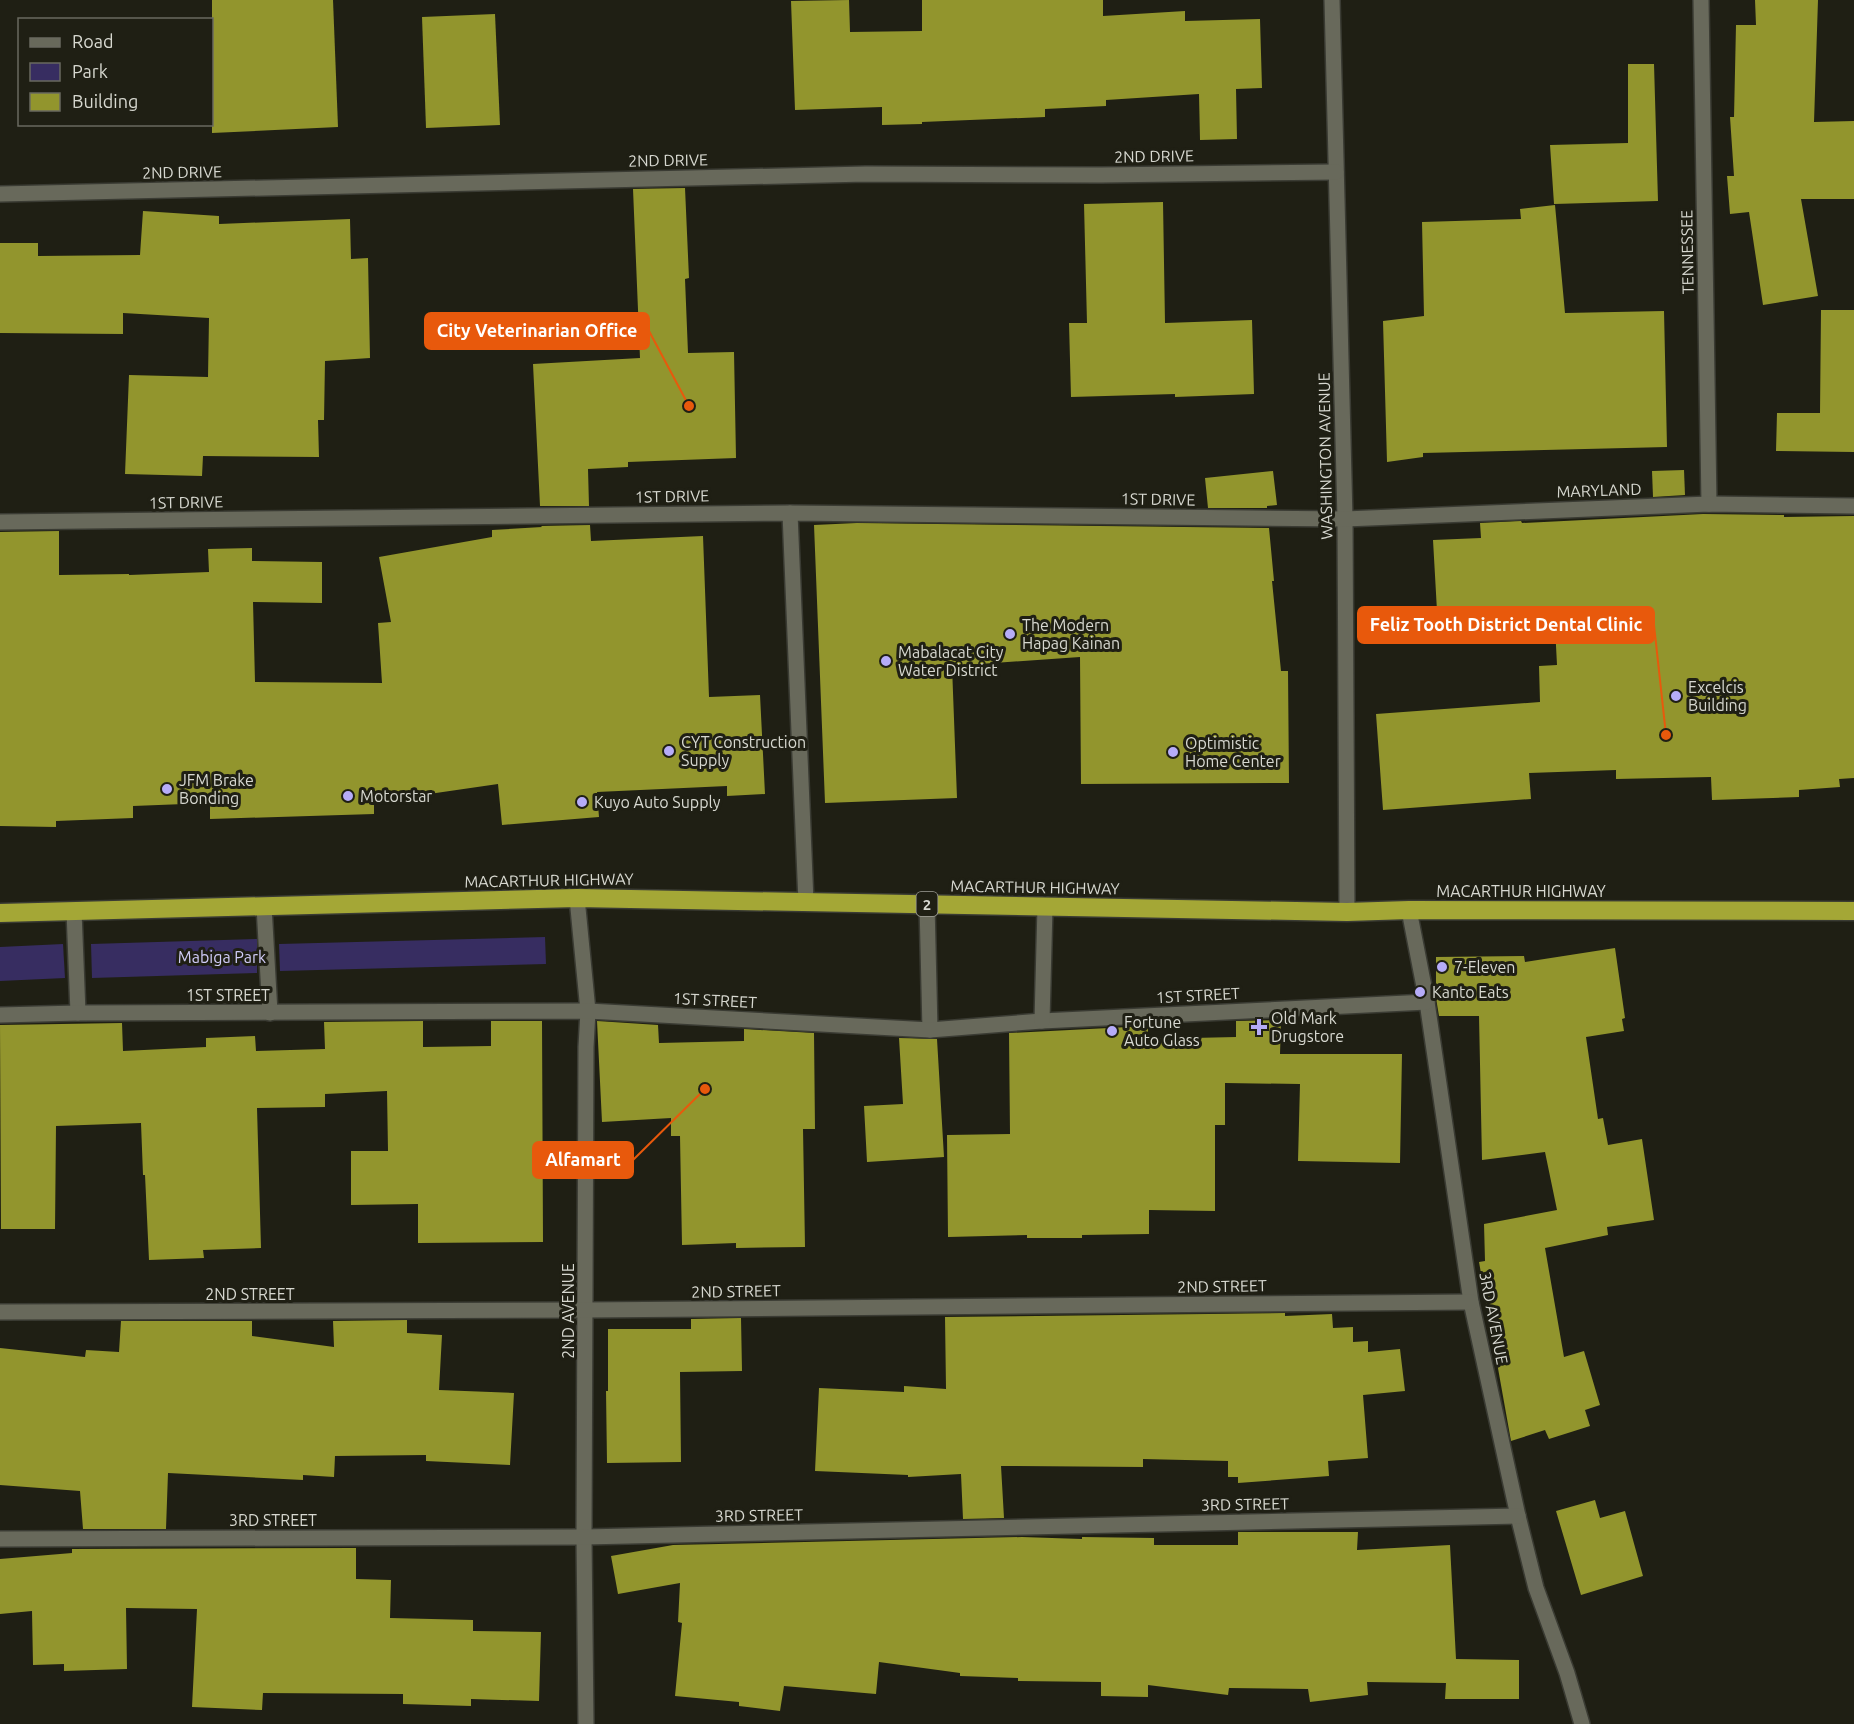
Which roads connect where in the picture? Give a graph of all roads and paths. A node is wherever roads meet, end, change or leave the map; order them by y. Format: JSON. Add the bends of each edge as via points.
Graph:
{"nodes":[{"id":1,"x":1332,"y":0,"type":"edge"},
{"id":2,"x":1701,"y":0,"type":"edge"},
{"id":3,"x":1336,"y":172,"type":"junction"},
{"id":4,"x":0,"y":194,"type":"edge"},
{"id":5,"x":1709,"y":504,"type":"junction"},
{"id":6,"x":1854,"y":506,"type":"edge"},
{"id":7,"x":790,"y":513,"type":"junction"},
{"id":8,"x":1345,"y":519,"type":"junction"},
{"id":9,"x":0,"y":522,"type":"edge"},
{"id":10,"x":577,"y":898,"type":"junction"},
{"id":11,"x":806,"y":902,"type":"junction"},
{"id":12,"x":927,"y":904,"type":"junction"},
{"id":13,"x":264,"y":906,"type":"junction"},
{"id":14,"x":1045,"y":907,"type":"junction"},
{"id":15,"x":1409,"y":910,"type":"junction"},
{"id":16,"x":1854,"y":910,"type":"edge"},
{"id":17,"x":74,"y":911,"type":"junction"},
{"id":18,"x":1347,"y":912,"type":"junction"},
{"id":19,"x":0,"y":914,"type":"edge"},
{"id":20,"x":1427,"y":1002,"type":"junction"},
{"id":21,"x":588,"y":1011,"type":"junction"},
{"id":22,"x":78,"y":1013,"type":"junction"},
{"id":23,"x":270,"y":1013,"type":"junction"},
{"id":24,"x":0,"y":1015,"type":"edge"},
{"id":25,"x":1042,"y":1021,"type":"junction"},
{"id":26,"x":930,"y":1030,"type":"junction"},
{"id":27,"x":1471,"y":1302,"type":"junction"},
{"id":28,"x":586,"y":1310,"type":"junction"},
{"id":29,"x":0,"y":1312,"type":"edge"},
{"id":30,"x":1518,"y":1516,"type":"junction"},
{"id":31,"x":584,"y":1537,"type":"junction"},
{"id":32,"x":0,"y":1539,"type":"edge"},
{"id":33,"x":586,"y":1724,"type":"edge"},
{"id":34,"x":1582,"y":1724,"type":"edge"}],
"edges":[{"from":1,"to":3,"type":"street","name":"WASHINGTON AVENUE"},
{"from":2,"to":5,"type":"street","name":"TENNESSEE"},
{"from":3,"to":4,"type":"street","name":"2ND DRIVE","via":[[854,174]]},
{"from":3,"to":8,"type":"street","name":"WASHINGTON AVENUE"},
{"from":5,"to":6,"type":"street","name":"MARYLAND"},
{"from":5,"to":8,"type":"street","name":"MARYLAND"},
{"from":7,"to":8,"type":"street","name":"1ST DRIVE"},
{"from":7,"to":9,"type":"street","name":"1ST DRIVE"},
{"from":7,"to":11,"type":"street"},
{"from":8,"to":18,"type":"street","name":"WASHINGTON AVENUE"},
{"from":10,"to":11,"type":"highway","name":"MACARTHUR HIGHWAY","number":"2"},
{"from":10,"to":13,"type":"highway","name":"MACARTHUR HIGHWAY","number":"2"},
{"from":10,"to":21,"type":"street","name":"2ND AVENUE"},
{"from":11,"to":12,"type":"highway","name":"MACARTHUR HIGHWAY","number":"2"},
{"from":12,"to":14,"type":"highway","name":"MACARTHUR HIGHWAY","number":"2"},
{"from":12,"to":26,"type":"street"},
{"from":13,"to":17,"type":"highway","name":"MACARTHUR HIGHWAY","number":"2"},
{"from":13,"to":23,"type":"street"},
{"from":14,"to":18,"type":"highway","name":"MACARTHUR HIGHWAY","number":"2"},
{"from":14,"to":25,"type":"street"},
{"from":15,"to":16,"type":"highway","name":"MACARTHUR HIGHWAY","number":"2"},
{"from":15,"to":18,"type":"highway","name":"MACARTHUR HIGHWAY","number":"2"},
{"from":15,"to":20,"type":"street","name":"3RD AVENUE"},
{"from":17,"to":19,"type":"highway","name":"MACARTHUR HIGHWAY","number":"2"},
{"from":17,"to":22,"type":"street"},
{"from":20,"to":25,"type":"street","name":"1ST STREET"},
{"from":20,"to":27,"type":"street","name":"3RD AVENUE"},
{"from":21,"to":23,"type":"street","name":"1ST STREET"},
{"from":21,"to":26,"type":"street","name":"1ST STREET"},
{"from":21,"to":28,"type":"street","name":"2ND AVENUE"},
{"from":22,"to":23,"type":"street","name":"1ST STREET"},
{"from":22,"to":24,"type":"street","name":"1ST STREET"},
{"from":25,"to":26,"type":"street","name":"1ST STREET"},
{"from":27,"to":28,"type":"street","name":"2ND STREET"},
{"from":27,"to":30,"type":"street","name":"3RD AVENUE"},
{"from":28,"to":29,"type":"street","name":"2ND STREET"},
{"from":28,"to":31,"type":"street","name":"2ND AVENUE"},
{"from":30,"to":31,"type":"street","name":"3RD STREET"},
{"from":30,"to":34,"type":"street","name":"3RD AVENUE","via":[[1536,1588]]},
{"from":31,"to":32,"type":"street","name":"3RD STREET"},
{"from":31,"to":33,"type":"street","name":"2ND AVENUE"}]}
